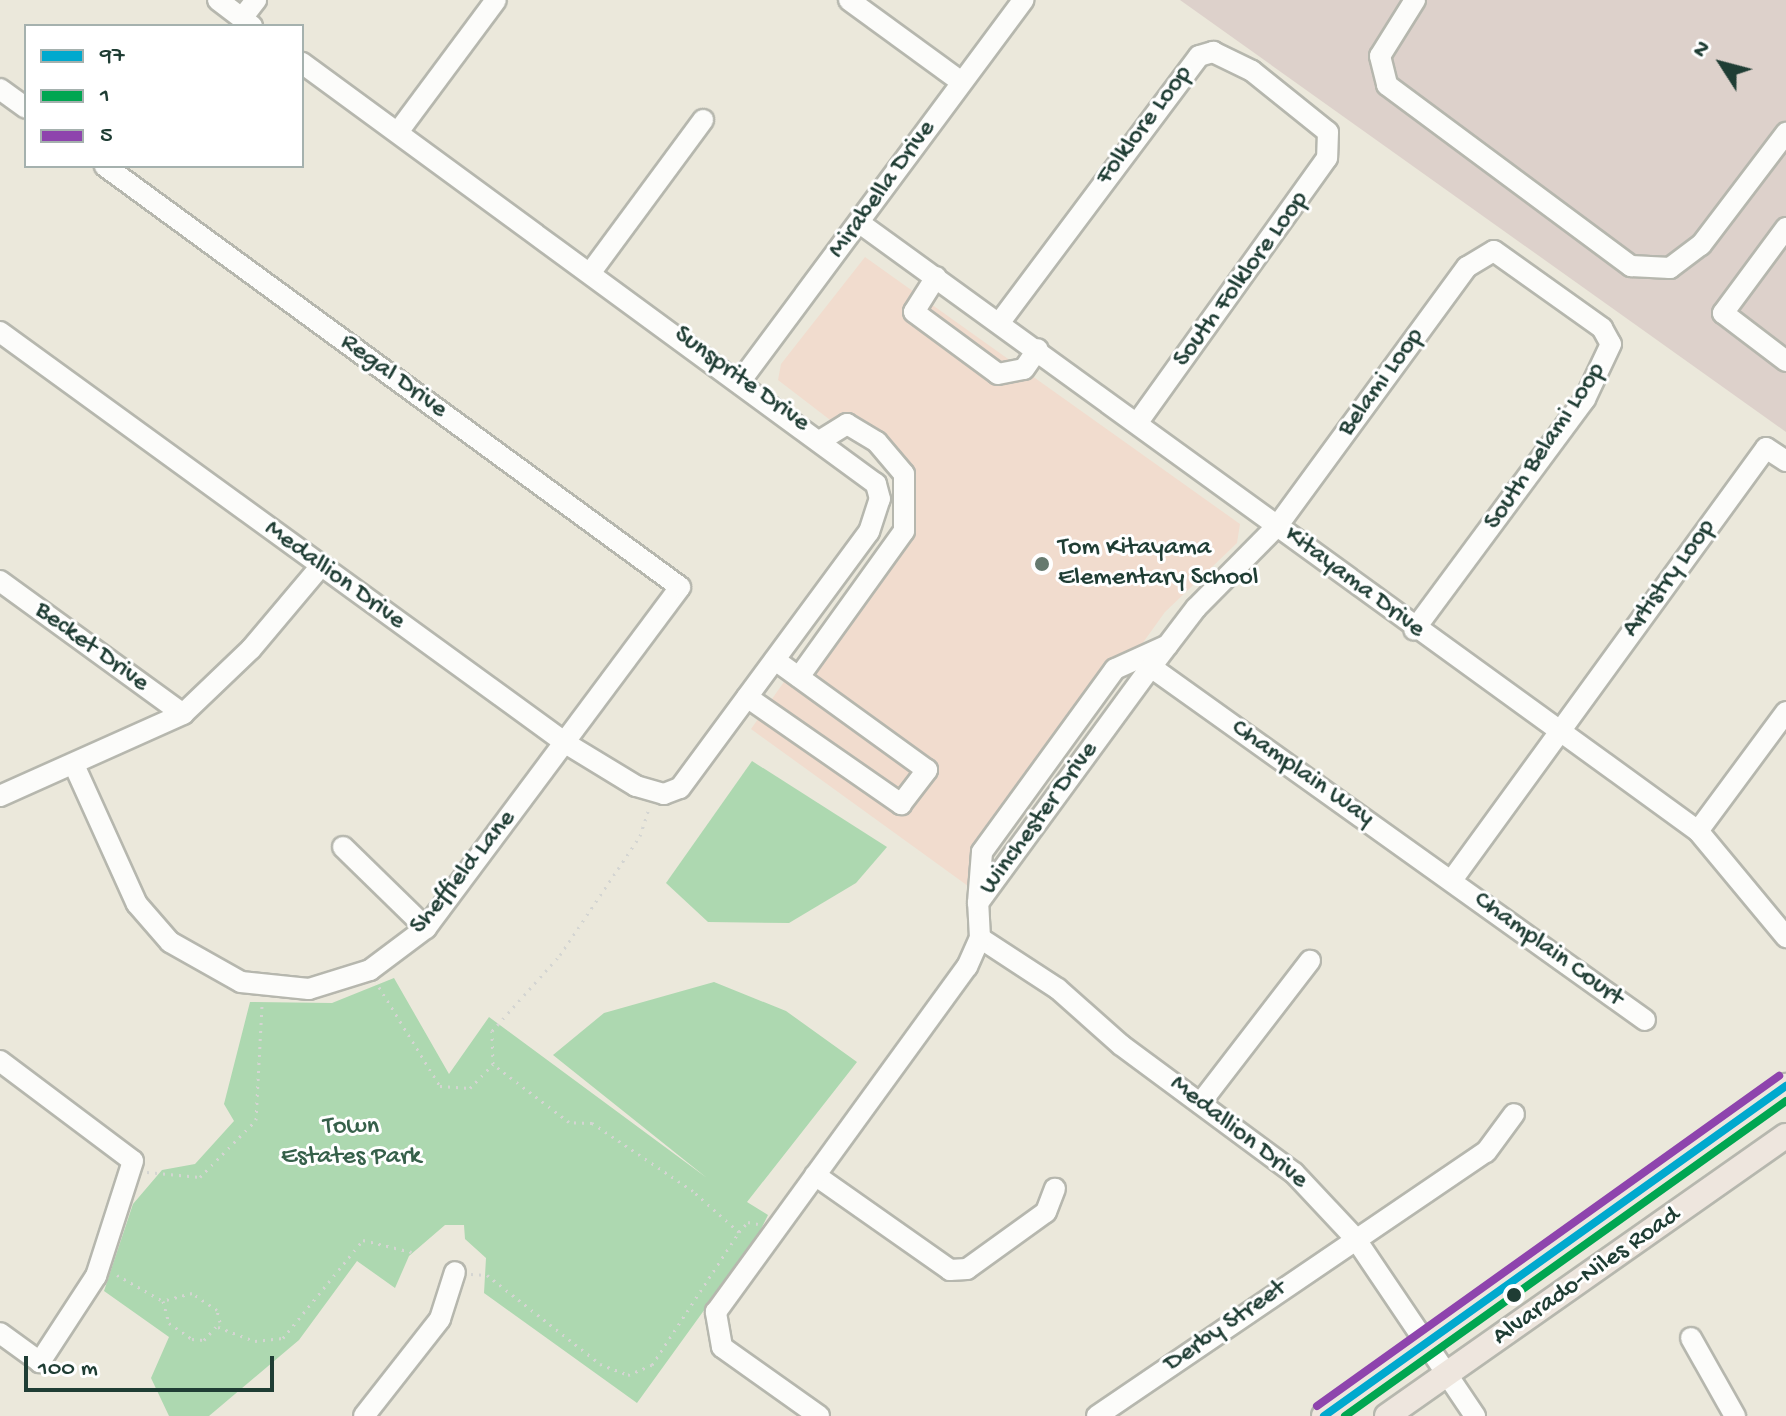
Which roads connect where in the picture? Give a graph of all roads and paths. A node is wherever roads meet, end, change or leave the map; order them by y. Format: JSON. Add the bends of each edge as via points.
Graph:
{"nodes":[{"id":1,"x":218,"y":0,"type":"edge"},
{"id":2,"x":256,"y":0,"type":"edge"},
{"id":3,"x":496,"y":0,"type":"edge"},
{"id":4,"x":849,"y":0,"type":"edge"},
{"id":5,"x":1023,"y":0,"type":"edge"},
{"id":6,"x":1415,"y":0,"type":"edge"},
{"id":7,"x":247,"y":22,"type":"edge"},
{"id":8,"x":304,"y":64,"type":"edge"},
{"id":9,"x":960,"y":81,"type":"junction"},
{"id":10,"x":2,"y":96,"type":"edge"},
{"id":11,"x":24,"y":107,"type":"edge"},
{"id":12,"x":703,"y":120,"type":"dead end"},
{"id":13,"x":398,"y":132,"type":"junction"},
{"id":14,"x":1328,"y":132,"type":"joint"},
{"id":15,"x":1786,"y":133,"type":"edge"},
{"id":16,"x":108,"y":168,"type":"edge"},
{"id":17,"x":861,"y":224,"type":"junction"},
{"id":18,"x":1786,"y":228,"type":"edge"},
{"id":19,"x":1494,"y":251,"type":"joint"},
{"id":20,"x":591,"y":272,"type":"junction"},
{"id":21,"x":936,"y":277,"type":"junction"},
{"id":22,"x":1000,"y":322,"type":"junction"},
{"id":23,"x":0,"y":332,"type":"edge"},
{"id":24,"x":1038,"y":349,"type":"junction"},
{"id":25,"x":1786,"y":361,"type":"edge"},
{"id":26,"x":742,"y":379,"type":"junction"},
{"id":27,"x":1139,"y":421,"type":"junction"},
{"id":28,"x":823,"y":439,"type":"junction"},
{"id":29,"x":1786,"y":461,"type":"edge"},
{"id":30,"x":1278,"y":525,"type":"junction"},
{"id":31,"x":321,"y":566,"type":"junction"},
{"id":32,"x":0,"y":581,"type":"edge"},
{"id":33,"x":680,"y":587,"type":"joint"},
{"id":34,"x":1414,"y":630,"type":"junction"},
{"id":35,"x":1168,"y":645,"type":"junction"},
{"id":36,"x":775,"y":660,"type":"junction"},
{"id":37,"x":1151,"y":667,"type":"junction"},
{"id":38,"x":799,"y":677,"type":"junction"},
{"id":39,"x":747,"y":697,"type":"junction"},
{"id":40,"x":1786,"y":712,"type":"edge"},
{"id":41,"x":183,"y":714,"type":"junction"},
{"id":42,"x":1559,"y":729,"type":"junction"},
{"id":43,"x":567,"y":744,"type":"junction"},
{"id":44,"x":75,"y":767,"type":"junction"},
{"id":45,"x":656,"y":793,"type":"junction"},
{"id":46,"x":0,"y":796,"type":"edge"},
{"id":47,"x":1698,"y":831,"type":"junction"},
{"id":48,"x":343,"y":847,"type":"dead end"},
{"id":49,"x":1452,"y":880,"type":"junction"},
{"id":50,"x":978,"y":903,"type":"junction"},
{"id":51,"x":426,"y":928,"type":"junction"},
{"id":52,"x":1786,"y":937,"type":"edge"},
{"id":53,"x":980,"y":938,"type":"junction"},
{"id":54,"x":1310,"y":961,"type":"dead end"},
{"id":55,"x":370,"y":970,"type":"junction"},
{"id":56,"x":257,"y":984,"type":"junction"},
{"id":57,"x":1645,"y":1020,"type":"dead end"},
{"id":58,"x":0,"y":1061,"type":"edge"},
{"id":59,"x":493,"y":1064,"type":"junction"},
{"id":60,"x":1786,"y":1086,"type":"edge"},
{"id":61,"x":1202,"y":1101,"type":"junction"},
{"id":62,"x":1514,"y":1114,"type":"dead end"},
{"id":63,"x":1786,"y":1136,"type":"edge"},
{"id":64,"x":132,"y":1164,"type":"junction"},
{"id":65,"x":815,"y":1175,"type":"junction"},
{"id":66,"x":1055,"y":1189,"type":"dead end"},
{"id":67,"x":1355,"y":1238,"type":"junction"},
{"id":68,"x":412,"y":1252,"type":"dead end"},
{"id":69,"x":100,"y":1265,"type":"junction"},
{"id":70,"x":455,"y":1272,"type":"joint"},
{"id":71,"x":163,"y":1301,"type":"junction"},
{"id":72,"x":218,"y":1327,"type":"junction"},
{"id":73,"x":0,"y":1333,"type":"edge"},
{"id":74,"x":1691,"y":1338,"type":"dead end"},
{"id":75,"x":1429,"y":1343,"type":"junction"},
{"id":76,"x":1448,"y":1375,"type":"junction"},
{"id":77,"x":364,"y":1416,"type":"edge"},
{"id":78,"x":819,"y":1416,"type":"edge"},
{"id":79,"x":1097,"y":1416,"type":"edge"},
{"id":80,"x":1324,"y":1416,"type":"edge"},
{"id":81,"x":1387,"y":1416,"type":"edge"},
{"id":82,"x":1475,"y":1416,"type":"edge"},
{"id":83,"x":1735,"y":1416,"type":"edge"}],
"edges":[{"from":1,"to":7,"type":"street"},
{"from":2,"to":7,"type":"street"},
{"from":3,"to":13,"type":"street"},
{"from":4,"to":9,"type":"street"},
{"from":5,"to":9,"type":"street","name":"Mirabella Drive"},
{"from":6,"to":15,"type":"street","via":[[1380,56],[1387,85],[1631,266],[1670,268],[1701,245]]},
{"from":8,"to":13,"type":"street","name":"Sunsprite Drive"},
{"from":9,"to":17,"type":"street","name":"Mirabella Drive"},
{"from":10,"to":11,"type":"street"},
{"from":12,"to":20,"type":"street"},
{"from":13,"to":20,"type":"street","name":"Sunsprite Drive"},
{"from":14,"to":22,"type":"street","name":"Folklore Loop","via":[[1252,71],[1213,52],[1199,56]]},
{"from":14,"to":27,"type":"street","name":"South Folklore Loop","via":[[1318,177]]},
{"from":16,"to":33,"type":"street","name":"Regal Drive"},
{"from":17,"to":21,"type":"street","name":"Kitayama Drive"},
{"from":17,"to":26,"type":"street","name":"Mirabella Drive"},
{"from":18,"to":25,"type":"street","via":[[1723,313]]},
{"from":19,"to":30,"type":"street","name":"Belami Loop","via":[[1455,283]]},
{"from":19,"to":34,"type":"street","name":"South Belami Loop","via":[[1602,328],[1611,344],[1578,410]]},
{"from":20,"to":26,"type":"street","name":"Sunsprite Drive"},
{"from":21,"to":22,"type":"street","name":"Kitayama Drive"},
{"from":21,"to":24,"type":"street","via":[[914,312],[998,374],[1024,369]]},
{"from":22,"to":24,"type":"street","name":"Kitayama Drive"},
{"from":23,"to":31,"type":"street","name":"Medallion Drive"},
{"from":24,"to":27,"type":"street","name":"Kitayama Drive"},
{"from":26,"to":28,"type":"street","name":"Sunsprite Drive"},
{"from":27,"to":30,"type":"street","name":"Kitayama Drive"},
{"from":28,"to":36,"type":"street","name":"Sunsprite Drive","via":[[876,484],[878,516]]},
{"from":28,"to":38,"type":"street","via":[[847,424],[877,442],[904,474],[904,531]]},
{"from":29,"to":42,"type":"street","name":"Artistry Loop","via":[[1766,448]]},
{"from":30,"to":34,"type":"street","name":"Kitayama Drive"},
{"from":30,"to":35,"type":"street","name":"Winchester Drive"},
{"from":31,"to":41,"type":"street","via":[[251,649]]},
{"from":31,"to":43,"type":"street","name":"Medallion Drive"},
{"from":32,"to":41,"type":"street","name":"Becket Drive"},
{"from":33,"to":43,"type":"street","name":"Sheffield Lane"},
{"from":34,"to":42,"type":"street","name":"Kitayama Drive"},
{"from":35,"to":37,"type":"street","name":"Winchester Drive"},
{"from":35,"to":50,"type":"street","via":[[1115,669],[982,852]]},
{"from":36,"to":38,"type":"street"},
{"from":36,"to":39,"type":"street","name":"Sunsprite Drive"},
{"from":37,"to":49,"type":"street","name":"Champlain Way"},
{"from":37,"to":50,"type":"street","name":"Winchester Drive"},
{"from":38,"to":39,"type":"street","via":[[927,770],[901,804]]},
{"from":39,"to":45,"type":"street","name":"Sunsprite Drive","via":[[680,788]]},
{"from":40,"to":47,"type":"street"},
{"from":41,"to":44,"type":"street"},
{"from":42,"to":47,"type":"street","name":"Kitayama Drive"},
{"from":42,"to":49,"type":"street"},
{"from":43,"to":45,"type":"street","name":"Medallion Drive"},
{"from":43,"to":51,"type":"street","name":"Sheffield Lane"},
{"from":44,"to":46,"type":"street"},
{"from":44,"to":56,"type":"street","name":"Sheffield Lane","via":[[137,904],[196,962]]},
{"from":45,"to":59,"type":"path","via":[[618,872],[544,977],[492,1031]]},
{"from":47,"to":52,"type":"street","name":"Kitayama Drive"},
{"from":48,"to":51,"type":"street"},
{"from":49,"to":57,"type":"street","name":"Champlain Court"},
{"from":50,"to":53,"type":"street","name":"Winchester Drive"},
{"from":51,"to":55,"type":"street","name":"Sheffield Lane"},
{"from":53,"to":61,"type":"street","name":"Medallion Drive","via":[[1058,989],[1121,1045]]},
{"from":53,"to":65,"type":"street","name":"Winchester Drive","via":[[967,967]]},
{"from":54,"to":61,"type":"street"},
{"from":55,"to":56,"type":"street","name":"Sheffield Lane","via":[[309,989]]},
{"from":55,"to":59,"type":"path","via":[[440,1086],[470,1088]]},
{"from":56,"to":64,"type":"path","via":[[265,1020],[256,1120],[200,1177]]},
{"from":58,"to":64,"type":"street"},
{"from":59,"to":70,"type":"path","via":[[569,1122],[592,1123],[693,1191],[739,1232],[652,1365],[628,1375],[600,1364],[487,1275]]},
{"from":60,"to":75,"type":"main road","name":"Alvarado-Niles Road"},
{"from":61,"to":67,"type":"street","name":"Medallion Drive","via":[[1294,1173]]},
{"from":62,"to":67,"type":"street","name":"Derby Street","via":[[1486,1152]]},
{"from":63,"to":76,"type":"main road","name":"Alvarado-Niles Road"},
{"from":64,"to":69,"type":"street"},
{"from":65,"to":66,"type":"street","via":[[950,1270],[967,1269],[1046,1212]]},
{"from":65,"to":78,"type":"street","name":"Winchester Drive","via":[[716,1312],[714,1333],[722,1347]]},
{"from":67,"to":75,"type":"street","name":"Medallion Drive"},
{"from":67,"to":79,"type":"street","name":"Derby Street"},
{"from":68,"to":72,"type":"path","via":[[363,1240],[283,1338],[255,1341]]},
{"from":69,"to":71,"type":"path"},
{"from":69,"to":73,"type":"street","via":[[40,1362]]},
{"from":70,"to":77,"type":"street","via":[[440,1319]]},
{"from":71,"to":72,"type":"path","via":[[192,1293],[217,1310]]},
{"from":71,"to":72,"type":"path","via":[[169,1323],[192,1339]]},
{"from":74,"to":83,"type":"street"},
{"from":75,"to":76,"type":"street","name":"Medallion Drive"},
{"from":75,"to":80,"type":"main road","name":"Alvarado-Niles Road"},
{"from":76,"to":81,"type":"main road","name":"Alvarado-Niles Road"},
{"from":76,"to":82,"type":"street","name":"Medallion Drive"}]}
